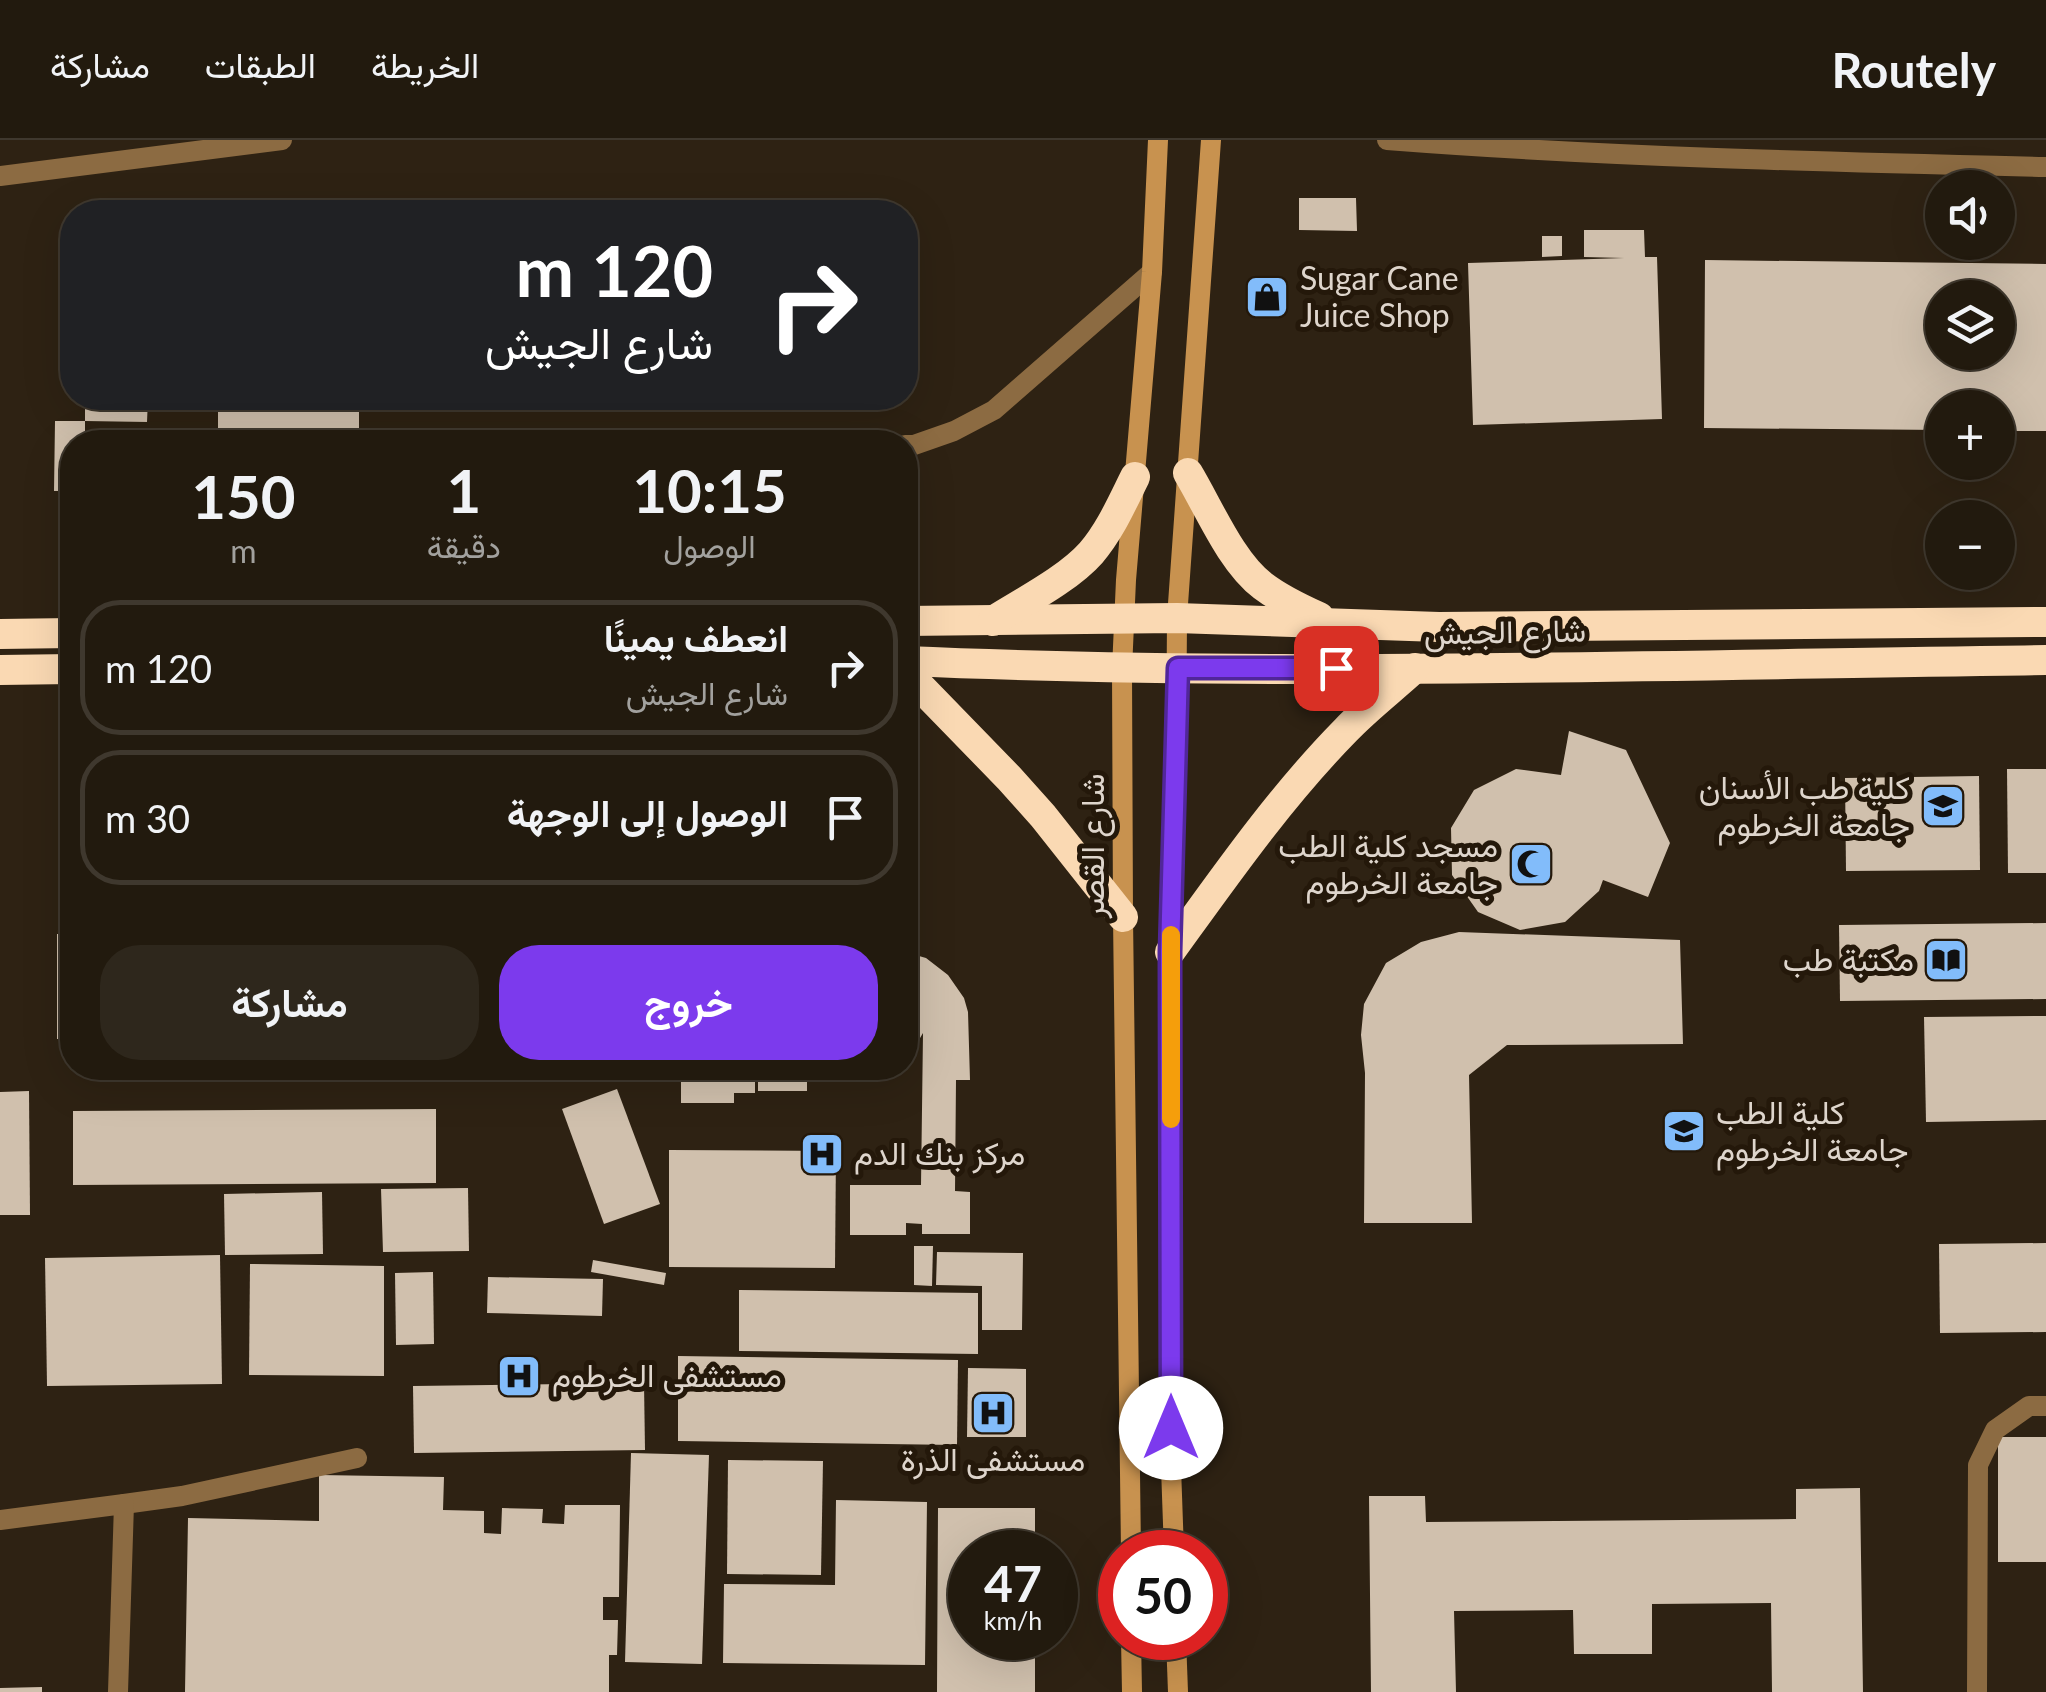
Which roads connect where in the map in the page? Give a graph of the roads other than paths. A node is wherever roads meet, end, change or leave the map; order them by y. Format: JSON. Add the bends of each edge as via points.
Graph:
{"nodes":[{"id":1,"x":282,"y":140,"type":"edge"},
{"id":2,"x":1158,"y":140,"type":"edge"},
{"id":3,"x":1211,"y":140,"type":"edge"},
{"id":4,"x":1387,"y":140,"type":"edge"},
{"id":5,"x":2046,"y":167,"type":"edge"},
{"id":6,"x":0,"y":176,"type":"edge"},
{"id":7,"x":1152,"y":272,"type":"junction"},
{"id":8,"x":918,"y":444,"type":"edge"},
{"id":9,"x":1188,"y":474,"type":"junction"},
{"id":10,"x":1135,"y":477,"type":"junction"},
{"id":11,"x":1177,"y":618,"type":"junction"},
{"id":12,"x":1125,"y":619,"type":"junction"},
{"id":13,"x":918,"y":621,"type":"edge"},
{"id":14,"x":993,"y":621,"type":"junction"},
{"id":15,"x":2046,"y":622,"type":"edge"},
{"id":16,"x":1330,"y":623,"type":"junction"},
{"id":17,"x":60,"y":633,"type":"edge"},
{"id":18,"x":0,"y":634,"type":"edge"},
{"id":19,"x":2046,"y":660,"type":"edge"},
{"id":20,"x":918,"y":661,"type":"edge"},
{"id":21,"x":1178,"y":668,"type":"junction"},
{"id":22,"x":1415,"y":668,"type":"junction"},
{"id":23,"x":60,"y":669,"type":"edge"},
{"id":24,"x":1122,"y":669,"type":"junction"},
{"id":25,"x":0,"y":670,"type":"edge"},
{"id":26,"x":918,"y":684,"type":"edge"},
{"id":27,"x":1123,"y":917,"type":"junction"},
{"id":28,"x":1170,"y":952,"type":"junction"},
{"id":29,"x":2046,"y":1406,"type":"edge"},
{"id":30,"x":357,"y":1458,"type":"dead end"},
{"id":31,"x":124,"y":1504,"type":"junction"},
{"id":32,"x":0,"y":1520,"type":"edge"},
{"id":33,"x":1130,"y":1530,"type":"edge"},
{"id":34,"x":1173,"y":1530,"type":"edge"},
{"id":35,"x":1131,"y":1660,"type":"edge"},
{"id":36,"x":1177,"y":1660,"type":"edge"},
{"id":37,"x":118,"y":1692,"type":"edge"},
{"id":38,"x":1132,"y":1692,"type":"edge"},
{"id":39,"x":1178,"y":1692,"type":"edge"},
{"id":40,"x":1977,"y":1692,"type":"edge"}],
"edges":[{"from":1,"to":6,"type":"street"},
{"from":2,"to":7,"type":"main road","name":"شارع القصر"},
{"from":3,"to":9,"type":"main road"},
{"from":4,"to":5,"type":"street","via":[[1726,159]]},
{"from":7,"to":8,"type":"street","via":[[994,410]]},
{"from":7,"to":10,"type":"main road","name":"شارع القصر"},
{"from":9,"to":11,"type":"main road"},
{"from":9,"to":16,"type":"highway","via":[[1260,584]]},
{"from":10,"to":12,"type":"main road","name":"شارع القصر"},
{"from":10,"to":14,"type":"highway","via":[[1091,553]]},
{"from":11,"to":12,"type":"highway","name":"شارع الجيش"},
{"from":11,"to":16,"type":"highway","name":"شارع الجيش"},
{"from":11,"to":21,"type":"main road"},
{"from":12,"to":14,"type":"highway","name":"شارع الجيش"},
{"from":12,"to":24,"type":"main road","name":"شارع القصر"},
{"from":13,"to":14,"type":"highway","name":"شارع الجيش"},
{"from":15,"to":16,"type":"highway","name":"شارع الجيش"},
{"from":17,"to":18,"type":"highway"},
{"from":19,"to":22,"type":"highway","name":"شارع الجيش"},
{"from":20,"to":24,"type":"highway","name":"شارع الجيش"},
{"from":21,"to":22,"type":"highway","name":"شارع الجيش"},
{"from":21,"to":24,"type":"highway","name":"شارع الجيش"},
{"from":21,"to":28,"type":"main road"},
{"from":22,"to":28,"type":"highway","via":[[1321,756]]},
{"from":23,"to":25,"type":"highway"},
{"from":24,"to":27,"type":"main road","name":"شارع القصر"},
{"from":26,"to":27,"type":"highway","via":[[1009,778]]},
{"from":27,"to":33,"type":"main road","name":"شارع القصر"},
{"from":28,"to":34,"type":"main road"},
{"from":29,"to":40,"type":"street","via":[[2029,1406],[1995,1430],[1978,1465]]},
{"from":30,"to":31,"type":"street"},
{"from":31,"to":32,"type":"street"},
{"from":31,"to":37,"type":"street"},
{"from":35,"to":38,"type":"main road"},
{"from":36,"to":39,"type":"main road"}]}
